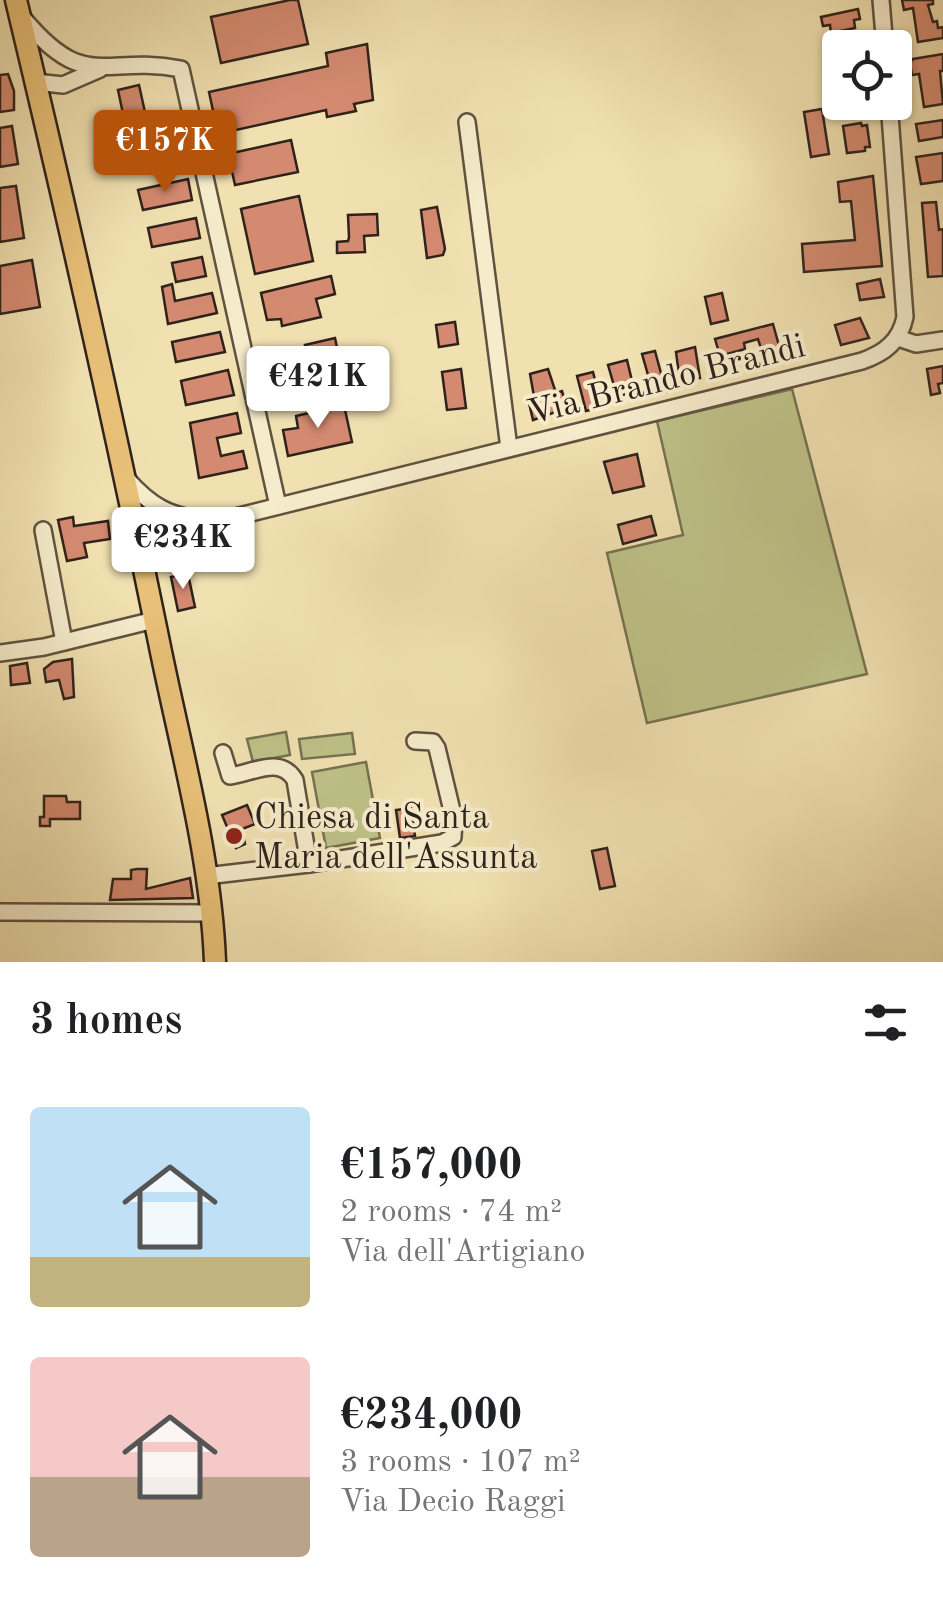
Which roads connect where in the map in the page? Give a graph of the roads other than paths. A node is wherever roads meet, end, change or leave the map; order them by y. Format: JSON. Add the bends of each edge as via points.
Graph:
{"nodes":[{"id":1,"x":882,"y":0,"type":"edge"},
{"id":2,"x":18,"y":6,"type":"edge"},
{"id":3,"x":884,"y":30,"type":"edge"},
{"id":4,"x":62,"y":58,"type":"junction"},
{"id":5,"x":100,"y":69,"type":"junction"},
{"id":6,"x":35,"y":78,"type":"junction"},
{"id":7,"x":63,"y":85,"type":"junction"},
{"id":8,"x":891,"y":120,"type":"edge"},
{"id":9,"x":45,"y":122,"type":"junction"},
{"id":10,"x":466,"y":122,"type":"dead end"},
{"id":11,"x":898,"y":338,"type":"junction"},
{"id":12,"x":943,"y":340,"type":"edge"},
{"id":13,"x":509,"y":448,"type":"junction"},
{"id":14,"x":123,"y":475,"type":"junction"},
{"id":15,"x":278,"y":506,"type":"junction"},
{"id":16,"x":164,"y":512,"type":"junction"},
{"id":17,"x":212,"y":523,"type":"junction"},
{"id":18,"x":43,"y":530,"type":"dead end"},
{"id":19,"x":136,"y":534,"type":"junction"},
{"id":20,"x":175,"y":536,"type":"junction"},
{"id":21,"x":146,"y":582,"type":"junction"},
{"id":22,"x":154,"y":620,"type":"junction"},
{"id":23,"x":64,"y":642,"type":"junction"},
{"id":24,"x":0,"y":653,"type":"edge"},
{"id":25,"x":415,"y":741,"type":"dead end"},
{"id":26,"x":223,"y":753,"type":"dead end"},
{"id":27,"x":309,"y":864,"type":"junction"},
{"id":28,"x":206,"y":876,"type":"junction"},
{"id":29,"x":0,"y":912,"type":"edge"},
{"id":30,"x":211,"y":912,"type":"junction"},
{"id":31,"x":215,"y":962,"type":"edge"}],
"edges":[{"from":1,"to":3,"type":"street"},
{"from":2,"to":4,"type":"street"},
{"from":2,"to":6,"type":"main road"},
{"from":4,"to":5,"type":"street"},
{"from":4,"to":6,"type":"street"},
{"from":5,"to":7,"type":"street"},
{"from":5,"to":15,"type":"street","via":[[181,69]]},
{"from":6,"to":7,"type":"street"},
{"from":6,"to":9,"type":"main road"},
{"from":7,"to":9,"type":"street"},
{"from":8,"to":11,"type":"street","via":[[906,304]]},
{"from":9,"to":14,"type":"main road"},
{"from":10,"to":13,"type":"street"},
{"from":11,"to":12,"type":"street","via":[[916,344]]},
{"from":11,"to":13,"type":"street","name":"Via Brando Brandi","via":[[862,361]]},
{"from":13,"to":15,"type":"street","name":"Via Brando Brandi"},
{"from":14,"to":16,"type":"street","name":"Via Brando Brandi"},
{"from":14,"to":19,"type":"main road"},
{"from":15,"to":17,"type":"street","name":"Via Brando Brandi"},
{"from":16,"to":17,"type":"street","name":"Via Brando Brandi"},
{"from":16,"to":19,"type":"street","via":[[150,516]]},
{"from":17,"to":20,"type":"street","name":"Via Brando Brandi"},
{"from":18,"to":23,"type":"street"},
{"from":19,"to":20,"type":"street","name":"Via Brando Brandi"},
{"from":19,"to":21,"type":"main road"},
{"from":20,"to":21,"type":"street","via":[[157,552]]},
{"from":21,"to":22,"type":"main road"},
{"from":22,"to":23,"type":"street"},
{"from":22,"to":28,"type":"main road"},
{"from":23,"to":24,"type":"street"},
{"from":25,"to":27,"type":"street","via":[[437,748],[453,837]]},
{"from":26,"to":27,"type":"street","via":[[230,776],[274,766],[290,771]]},
{"from":27,"to":28,"type":"street"},
{"from":28,"to":30,"type":"main road"},
{"from":29,"to":30,"type":"street"},
{"from":30,"to":31,"type":"main road"}]}
